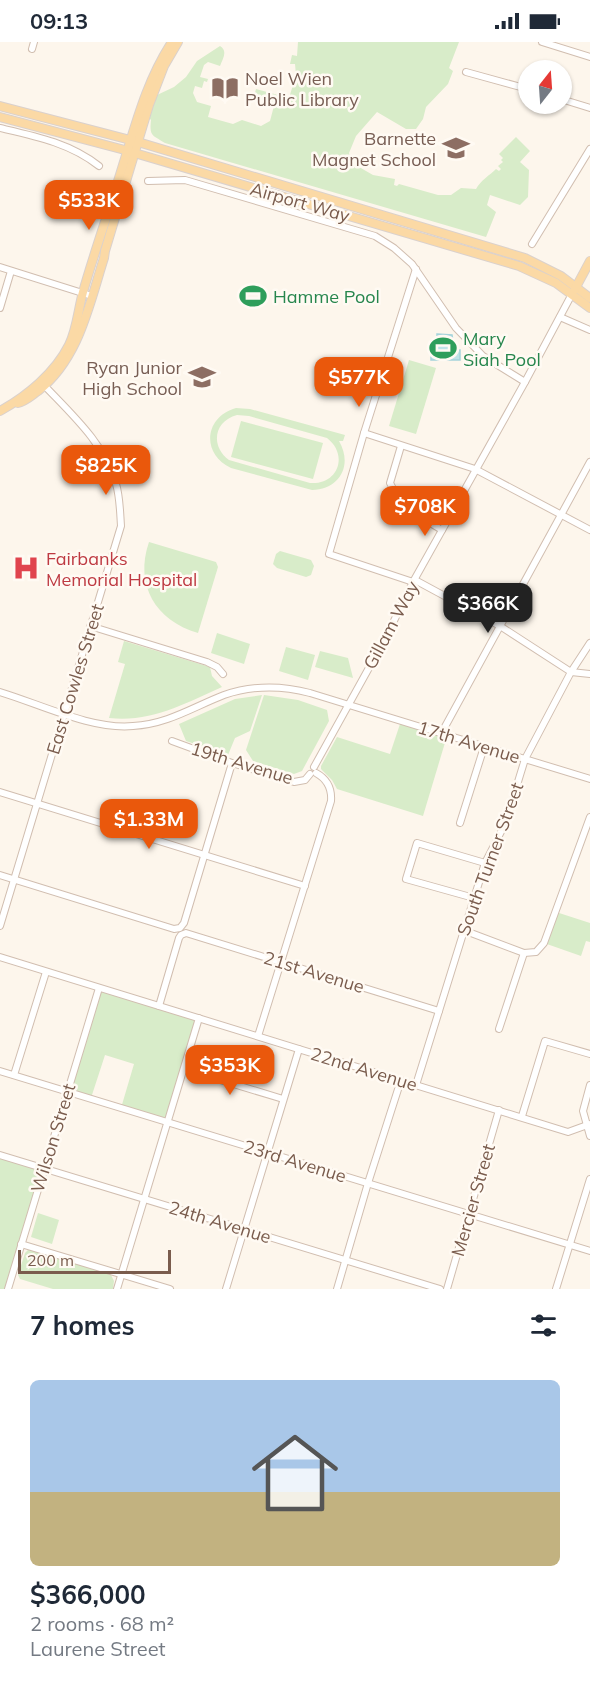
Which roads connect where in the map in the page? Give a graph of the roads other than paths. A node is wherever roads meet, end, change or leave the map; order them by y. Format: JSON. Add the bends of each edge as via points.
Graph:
{"nodes":[{"id":1,"x":172,"y":42,"type":"edge"},
{"id":2,"x":178,"y":42,"type":"edge"},
{"id":3,"x":542,"y":42,"type":"edge"},
{"id":4,"x":590,"y":57,"type":"edge"},
{"id":5,"x":466,"y":72,"type":"dead end"},
{"id":6,"x":518,"y":86,"type":"edge"},
{"id":7,"x":572,"y":102,"type":"edge"},
{"id":8,"x":0,"y":106,"type":"edge"},
{"id":9,"x":590,"y":108,"type":"edge"},
{"id":10,"x":0,"y":117,"type":"edge"},
{"id":11,"x":0,"y":128,"type":"edge"},
{"id":12,"x":134,"y":142,"type":"junction"},
{"id":13,"x":590,"y":149,"type":"edge"},
{"id":14,"x":131,"y":152,"type":"junction"},
{"id":15,"x":99,"y":166,"type":"dead end"},
{"id":16,"x":148,"y":181,"type":"dead end"},
{"id":17,"x":532,"y":244,"type":"dead end"},
{"id":18,"x":590,"y":261,"type":"edge"},
{"id":19,"x":0,"y":267,"type":"edge"},
{"id":20,"x":416,"y":269,"type":"junction"},
{"id":21,"x":11,"y":271,"type":"junction"},
{"id":22,"x":586,"y":274,"type":"edge"},
{"id":23,"x":574,"y":290,"type":"junction"},
{"id":24,"x":83,"y":293,"type":"junction"},
{"id":25,"x":92,"y":296,"type":"junction"},
{"id":26,"x":590,"y":298,"type":"edge"},
{"id":27,"x":0,"y":308,"type":"edge"},
{"id":28,"x":590,"y":308,"type":"edge"},
{"id":29,"x":560,"y":317,"type":"junction"},
{"id":30,"x":590,"y":330,"type":"edge"},
{"id":31,"x":525,"y":382,"type":"junction"},
{"id":32,"x":43,"y":384,"type":"junction"},
{"id":33,"x":0,"y":411,"type":"edge"},
{"id":34,"x":364,"y":433,"type":"junction"},
{"id":35,"x":401,"y":446,"type":"junction"},
{"id":36,"x":590,"y":462,"type":"edge"},
{"id":37,"x":475,"y":469,"type":"junction"},
{"id":38,"x":561,"y":514,"type":"junction"},
{"id":39,"x":442,"y":530,"type":"junction"},
{"id":40,"x":590,"y":530,"type":"edge"},
{"id":41,"x":414,"y":581,"type":"junction"},
{"id":42,"x":90,"y":626,"type":"junction"},
{"id":43,"x":500,"y":626,"type":"junction"},
{"id":44,"x":590,"y":644,"type":"edge"},
{"id":45,"x":571,"y":672,"type":"junction"},
{"id":46,"x":223,"y":674,"type":"dead end"},
{"id":47,"x":590,"y":674,"type":"edge"},
{"id":48,"x":0,"y":692,"type":"edge"},
{"id":49,"x":348,"y":705,"type":"junction"},
{"id":50,"x":64,"y":714,"type":"junction"},
{"id":51,"x":441,"y":734,"type":"junction"},
{"id":52,"x":172,"y":741,"type":"dead end"},
{"id":53,"x":484,"y":747,"type":"junction"},
{"id":54,"x":525,"y":759,"type":"junction"},
{"id":55,"x":232,"y":763,"type":"junction"},
{"id":56,"x":313,"y":771,"type":"junction"},
{"id":57,"x":590,"y":779,"type":"edge"},
{"id":58,"x":0,"y":792,"type":"edge"},
{"id":59,"x":38,"y":803,"type":"junction"},
{"id":60,"x":590,"y":817,"type":"edge"},
{"id":61,"x":460,"y":822,"type":"dead end"},
{"id":62,"x":589,"y":826,"type":"edge"},
{"id":63,"x":204,"y":855,"type":"junction"},
{"id":64,"x":485,"y":863,"type":"junction"},
{"id":65,"x":0,"y":875,"type":"edge"},
{"id":66,"x":14,"y":880,"type":"junction"},
{"id":67,"x":305,"y":886,"type":"junction"},
{"id":68,"x":474,"y":898,"type":"junction"},
{"id":69,"x":0,"y":926,"type":"edge"},
{"id":70,"x":463,"y":930,"type":"junction"},
{"id":71,"x":524,"y":952,"type":"junction"},
{"id":72,"x":0,"y":957,"type":"edge"},
{"id":73,"x":282,"y":962,"type":"junction"},
{"id":74,"x":46,"y":972,"type":"junction"},
{"id":75,"x":99,"y":988,"type":"junction"},
{"id":76,"x":159,"y":1006,"type":"junction"},
{"id":77,"x":439,"y":1011,"type":"junction"},
{"id":78,"x":199,"y":1018,"type":"junction"},
{"id":79,"x":499,"y":1029,"type":"dead end"},
{"id":80,"x":258,"y":1036,"type":"junction"},
{"id":81,"x":299,"y":1049,"type":"junction"},
{"id":82,"x":590,"y":1054,"type":"edge"},
{"id":83,"x":184,"y":1069,"type":"junction"},
{"id":84,"x":0,"y":1071,"type":"edge"},
{"id":85,"x":14,"y":1075,"type":"junction"},
{"id":86,"x":401,"y":1080,"type":"junction"},
{"id":87,"x":416,"y":1085,"type":"junction"},
{"id":88,"x":590,"y":1086,"type":"edge"},
{"id":89,"x":68,"y":1091,"type":"junction"},
{"id":90,"x":283,"y":1100,"type":"junction"},
{"id":91,"x":499,"y":1110,"type":"junction"},
{"id":92,"x":522,"y":1116,"type":"junction"},
{"id":93,"x":168,"y":1122,"type":"junction"},
{"id":94,"x":588,"y":1125,"type":"edge"},
{"id":95,"x":590,"y":1136,"type":"edge"},
{"id":96,"x":268,"y":1153,"type":"junction"},
{"id":97,"x":0,"y":1155,"type":"edge"},
{"id":98,"x":44,"y":1168,"type":"junction"},
{"id":99,"x":590,"y":1179,"type":"edge"},
{"id":100,"x":368,"y":1183,"type":"junction"},
{"id":101,"x":145,"y":1198,"type":"junction"},
{"id":102,"x":469,"y":1214,"type":"junction"},
{"id":103,"x":244,"y":1229,"type":"junction"},
{"id":104,"x":21,"y":1244,"type":"junction"},
{"id":105,"x":569,"y":1244,"type":"junction"},
{"id":106,"x":590,"y":1251,"type":"edge"},
{"id":107,"x":347,"y":1261,"type":"junction"},
{"id":108,"x":121,"y":1275,"type":"junction"},
{"id":109,"x":8,"y":1289,"type":"edge"},
{"id":110,"x":117,"y":1289,"type":"edge"},
{"id":111,"x":170,"y":1289,"type":"edge"},
{"id":112,"x":226,"y":1289,"type":"edge"},
{"id":113,"x":338,"y":1289,"type":"edge"},
{"id":114,"x":440,"y":1289,"type":"edge"},
{"id":115,"x":447,"y":1289,"type":"edge"},
{"id":116,"x":556,"y":1289,"type":"edge"}],
"edges":[{"from":1,"to":12,"type":"main road","via":[[150,84]]},
{"from":2,"to":12,"type":"main road"},
{"from":3,"to":4,"type":"street"},
{"from":5,"to":6,"type":"street"},
{"from":7,"to":9,"type":"street"},
{"from":8,"to":12,"type":"main road","name":"Airport Way"},
{"from":10,"to":14,"type":"main road","name":"Airport Way"},
{"from":11,"to":15,"type":"street","via":[[66,146]]},
{"from":12,"to":14,"type":"main road"},
{"from":12,"to":23,"type":"main road","name":"Airport Way","via":[[525,258],[553,271]]},
{"from":13,"to":17,"type":"street"},
{"from":14,"to":23,"type":"main road","name":"Airport Way","via":[[519,266]]},
{"from":14,"to":24,"type":"main road"},
{"from":14,"to":25,"type":"main road"},
{"from":16,"to":20,"type":"street","via":[[185,180],[375,236]]},
{"from":18,"to":22,"type":"main road"},
{"from":19,"to":21,"type":"street"},
{"from":20,"to":31,"type":"street","via":[[463,336],[490,362]]},
{"from":20,"to":34,"type":"street"},
{"from":21,"to":24,"type":"street"},
{"from":21,"to":27,"type":"street"},
{"from":22,"to":23,"type":"main road"},
{"from":23,"to":26,"type":"main road","name":"Airport Way"},
{"from":23,"to":28,"type":"main road","name":"Airport Way"},
{"from":23,"to":29,"type":"street","name":"Gillam Way"},
{"from":24,"to":25,"type":"street"},
{"from":24,"to":32,"type":"main road","via":[[69,345]]},
{"from":25,"to":32,"type":"main road","via":[[73,348]]},
{"from":29,"to":30,"type":"street"},
{"from":29,"to":31,"type":"street","name":"Gillam Way"},
{"from":31,"to":37,"type":"street","name":"Gillam Way"},
{"from":32,"to":33,"type":"main road"},
{"from":32,"to":42,"type":"street","name":"East Cowles Street","via":[[90,436],[117,487],[121,526]]},
{"from":34,"to":35,"type":"street"},
{"from":34,"to":41,"type":"street","via":[[329,554]]},
{"from":35,"to":37,"type":"street"},
{"from":35,"to":39,"type":"street","via":[[390,483],[402,506]]},
{"from":36,"to":38,"type":"street"},
{"from":37,"to":38,"type":"street"},
{"from":37,"to":39,"type":"street","name":"Gillam Way"},
{"from":38,"to":40,"type":"street"},
{"from":38,"to":43,"type":"street"},
{"from":39,"to":41,"type":"street","name":"Gillam Way"},
{"from":41,"to":43,"type":"street"},
{"from":41,"to":49,"type":"street","name":"Gillam Way"},
{"from":42,"to":46,"type":"street","via":[[207,662]]},
{"from":42,"to":50,"type":"street","name":"East Cowles Street"},
{"from":43,"to":45,"type":"street"},
{"from":43,"to":51,"type":"street"},
{"from":44,"to":45,"type":"street","name":"South Turner Street"},
{"from":45,"to":47,"type":"street"},
{"from":45,"to":54,"type":"street","name":"South Turner Street"},
{"from":48,"to":50,"type":"street"},
{"from":49,"to":50,"type":"street","name":"17th Avenue","via":[[296,689],[261,687],[226,694],[163,721],[134,726],[106,725]]},
{"from":49,"to":51,"type":"street","name":"17th Avenue"},
{"from":49,"to":56,"type":"street","name":"Gillam Way"},
{"from":50,"to":59,"type":"street","name":"East Cowles Street"},
{"from":51,"to":53,"type":"street","name":"17th Avenue"},
{"from":52,"to":55,"type":"street","name":"19th Avenue"},
{"from":53,"to":54,"type":"street","name":"17th Avenue"},
{"from":53,"to":61,"type":"street"},
{"from":54,"to":57,"type":"street","name":"17th Avenue"},
{"from":54,"to":64,"type":"street","name":"South Turner Street","via":[[505,824]]},
{"from":55,"to":56,"type":"street","name":"19th Avenue","via":[[296,782]]},
{"from":55,"to":63,"type":"street"},
{"from":56,"to":67,"type":"street","via":[[328,783],[331,799]]},
{"from":58,"to":59,"type":"street"},
{"from":59,"to":63,"type":"street"},
{"from":59,"to":66,"type":"street","name":"East Cowles Street"},
{"from":60,"to":62,"type":"street"},
{"from":62,"to":71,"type":"street","via":[[544,943],[536,952]]},
{"from":63,"to":66,"type":"street","via":[[182,926],[174,929]]},
{"from":63,"to":67,"type":"street"},
{"from":64,"to":68,"type":"street","name":"South Turner Street"},
{"from":64,"to":68,"type":"street","via":[[417,843],[406,879]]},
{"from":65,"to":66,"type":"street"},
{"from":66,"to":69,"type":"street","name":"East Cowles Street"},
{"from":67,"to":73,"type":"street"},
{"from":68,"to":70,"type":"street","name":"South Turner Street"},
{"from":70,"to":71,"type":"street"},
{"from":70,"to":77,"type":"street","name":"South Turner Street"},
{"from":71,"to":79,"type":"street"},
{"from":72,"to":74,"type":"street","name":"22nd Avenue"},
{"from":73,"to":76,"type":"street","name":"21st Avenue","via":[[186,933],[181,935]]},
{"from":73,"to":77,"type":"street","name":"21st Avenue"},
{"from":73,"to":80,"type":"street"},
{"from":74,"to":75,"type":"street","name":"22nd Avenue"},
{"from":74,"to":85,"type":"street"},
{"from":75,"to":76,"type":"street","name":"22nd Avenue"},
{"from":75,"to":89,"type":"street","name":"Wilson Street"},
{"from":76,"to":78,"type":"street","name":"22nd Avenue"},
{"from":77,"to":87,"type":"street","name":"South Turner Street"},
{"from":78,"to":80,"type":"street","name":"22nd Avenue"},
{"from":78,"to":83,"type":"street"},
{"from":80,"to":81,"type":"street","name":"22nd Avenue"},
{"from":81,"to":86,"type":"street","name":"22nd Avenue"},
{"from":81,"to":90,"type":"street"},
{"from":82,"to":92,"type":"street","via":[[545,1041]]},
{"from":83,"to":90,"type":"street"},
{"from":83,"to":93,"type":"street"},
{"from":84,"to":85,"type":"street","name":"23rd Avenue"},
{"from":85,"to":89,"type":"street","name":"23rd Avenue"},
{"from":86,"to":87,"type":"street","name":"22nd Avenue"},
{"from":86,"to":100,"type":"street"},
{"from":87,"to":91,"type":"street","name":"22nd Avenue"},
{"from":88,"to":94,"type":"street","via":[[583,1111]]},
{"from":89,"to":93,"type":"street","name":"23rd Avenue"},
{"from":89,"to":98,"type":"street","name":"Wilson Street"},
{"from":90,"to":96,"type":"street"},
{"from":91,"to":92,"type":"street","name":"22nd Avenue"},
{"from":91,"to":102,"type":"street","name":"Mercier Street"},
{"from":92,"to":94,"type":"street","name":"22nd Avenue","via":[[568,1132]]},
{"from":93,"to":96,"type":"street","name":"23rd Avenue"},
{"from":93,"to":101,"type":"street"},
{"from":94,"to":95,"type":"street"},
{"from":96,"to":100,"type":"street","name":"23rd Avenue"},
{"from":96,"to":103,"type":"street"},
{"from":97,"to":98,"type":"street","name":"24th Avenue"},
{"from":98,"to":101,"type":"street","name":"24th Avenue"},
{"from":98,"to":104,"type":"street","name":"Wilson Street"},
{"from":99,"to":105,"type":"street"},
{"from":100,"to":102,"type":"street","name":"23rd Avenue"},
{"from":100,"to":107,"type":"street"},
{"from":101,"to":103,"type":"street","name":"24th Avenue"},
{"from":101,"to":108,"type":"street"},
{"from":102,"to":105,"type":"street","name":"23rd Avenue"},
{"from":102,"to":115,"type":"street","name":"Mercier Street"},
{"from":103,"to":107,"type":"street","name":"24th Avenue"},
{"from":103,"to":112,"type":"street"},
{"from":104,"to":108,"type":"street"},
{"from":104,"to":109,"type":"street","name":"Wilson Street"},
{"from":105,"to":106,"type":"street","name":"23rd Avenue"},
{"from":105,"to":116,"type":"street"},
{"from":107,"to":113,"type":"street"},
{"from":107,"to":114,"type":"street","name":"24th Avenue"},
{"from":108,"to":110,"type":"street"},
{"from":108,"to":111,"type":"street"}]}
